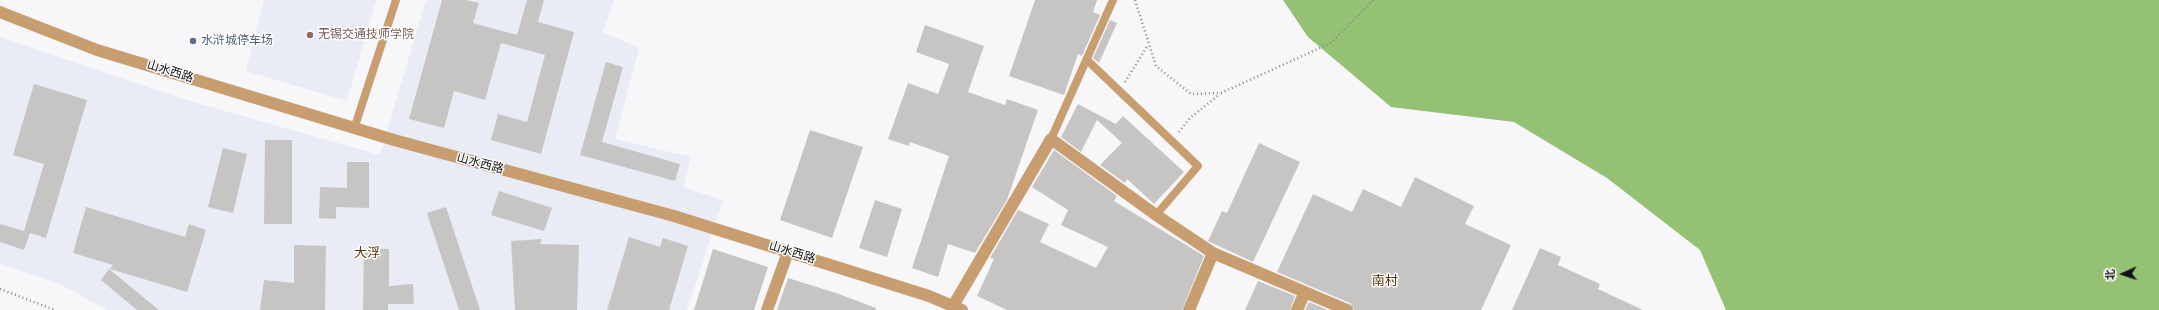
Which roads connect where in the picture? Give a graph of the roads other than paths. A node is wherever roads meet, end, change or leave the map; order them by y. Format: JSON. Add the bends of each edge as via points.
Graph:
{"nodes":[{"id":1,"x":396,"y":0,"type":"edge"},
{"id":2,"x":1113,"y":0,"type":"edge"},
{"id":3,"x":0,"y":12,"type":"edge"},
{"id":4,"x":1087,"y":60,"type":"junction"},
{"id":5,"x":354,"y":128,"type":"junction"},
{"id":6,"x":1051,"y":139,"type":"junction"},
{"id":7,"x":1156,"y":215,"type":"junction"},
{"id":8,"x":788,"y":252,"type":"junction"},
{"id":9,"x":1213,"y":252,"type":"junction"},
{"id":10,"x":1305,"y":292,"type":"junction"},
{"id":11,"x":957,"y":308,"type":"edge"},
{"id":12,"x":768,"y":310,"type":"edge"},
{"id":13,"x":1189,"y":310,"type":"edge"},
{"id":14,"x":1297,"y":310,"type":"edge"},
{"id":15,"x":1347,"y":310,"type":"edge"}],
"edges":[{"from":1,"to":5,"type":"lane"},
{"from":2,"to":4,"type":"lane"},
{"from":3,"to":5,"type":"street","name":"山水西路","via":[[97,50]]},
{"from":4,"to":6,"type":"lane"},
{"from":4,"to":7,"type":"lane","via":[[1198,166]]},
{"from":5,"to":8,"type":"street","name":"山水西路","via":[[674,216]]},
{"from":6,"to":7,"type":"street"},
{"from":6,"to":11,"type":"street"},
{"from":7,"to":9,"type":"street"},
{"from":8,"to":11,"type":"street","name":"山水西路","via":[[929,296]]},
{"from":8,"to":12,"type":"street"},
{"from":9,"to":10,"type":"street"},
{"from":9,"to":13,"type":"street"},
{"from":10,"to":14,"type":"street"},
{"from":10,"to":15,"type":"street"}]}
